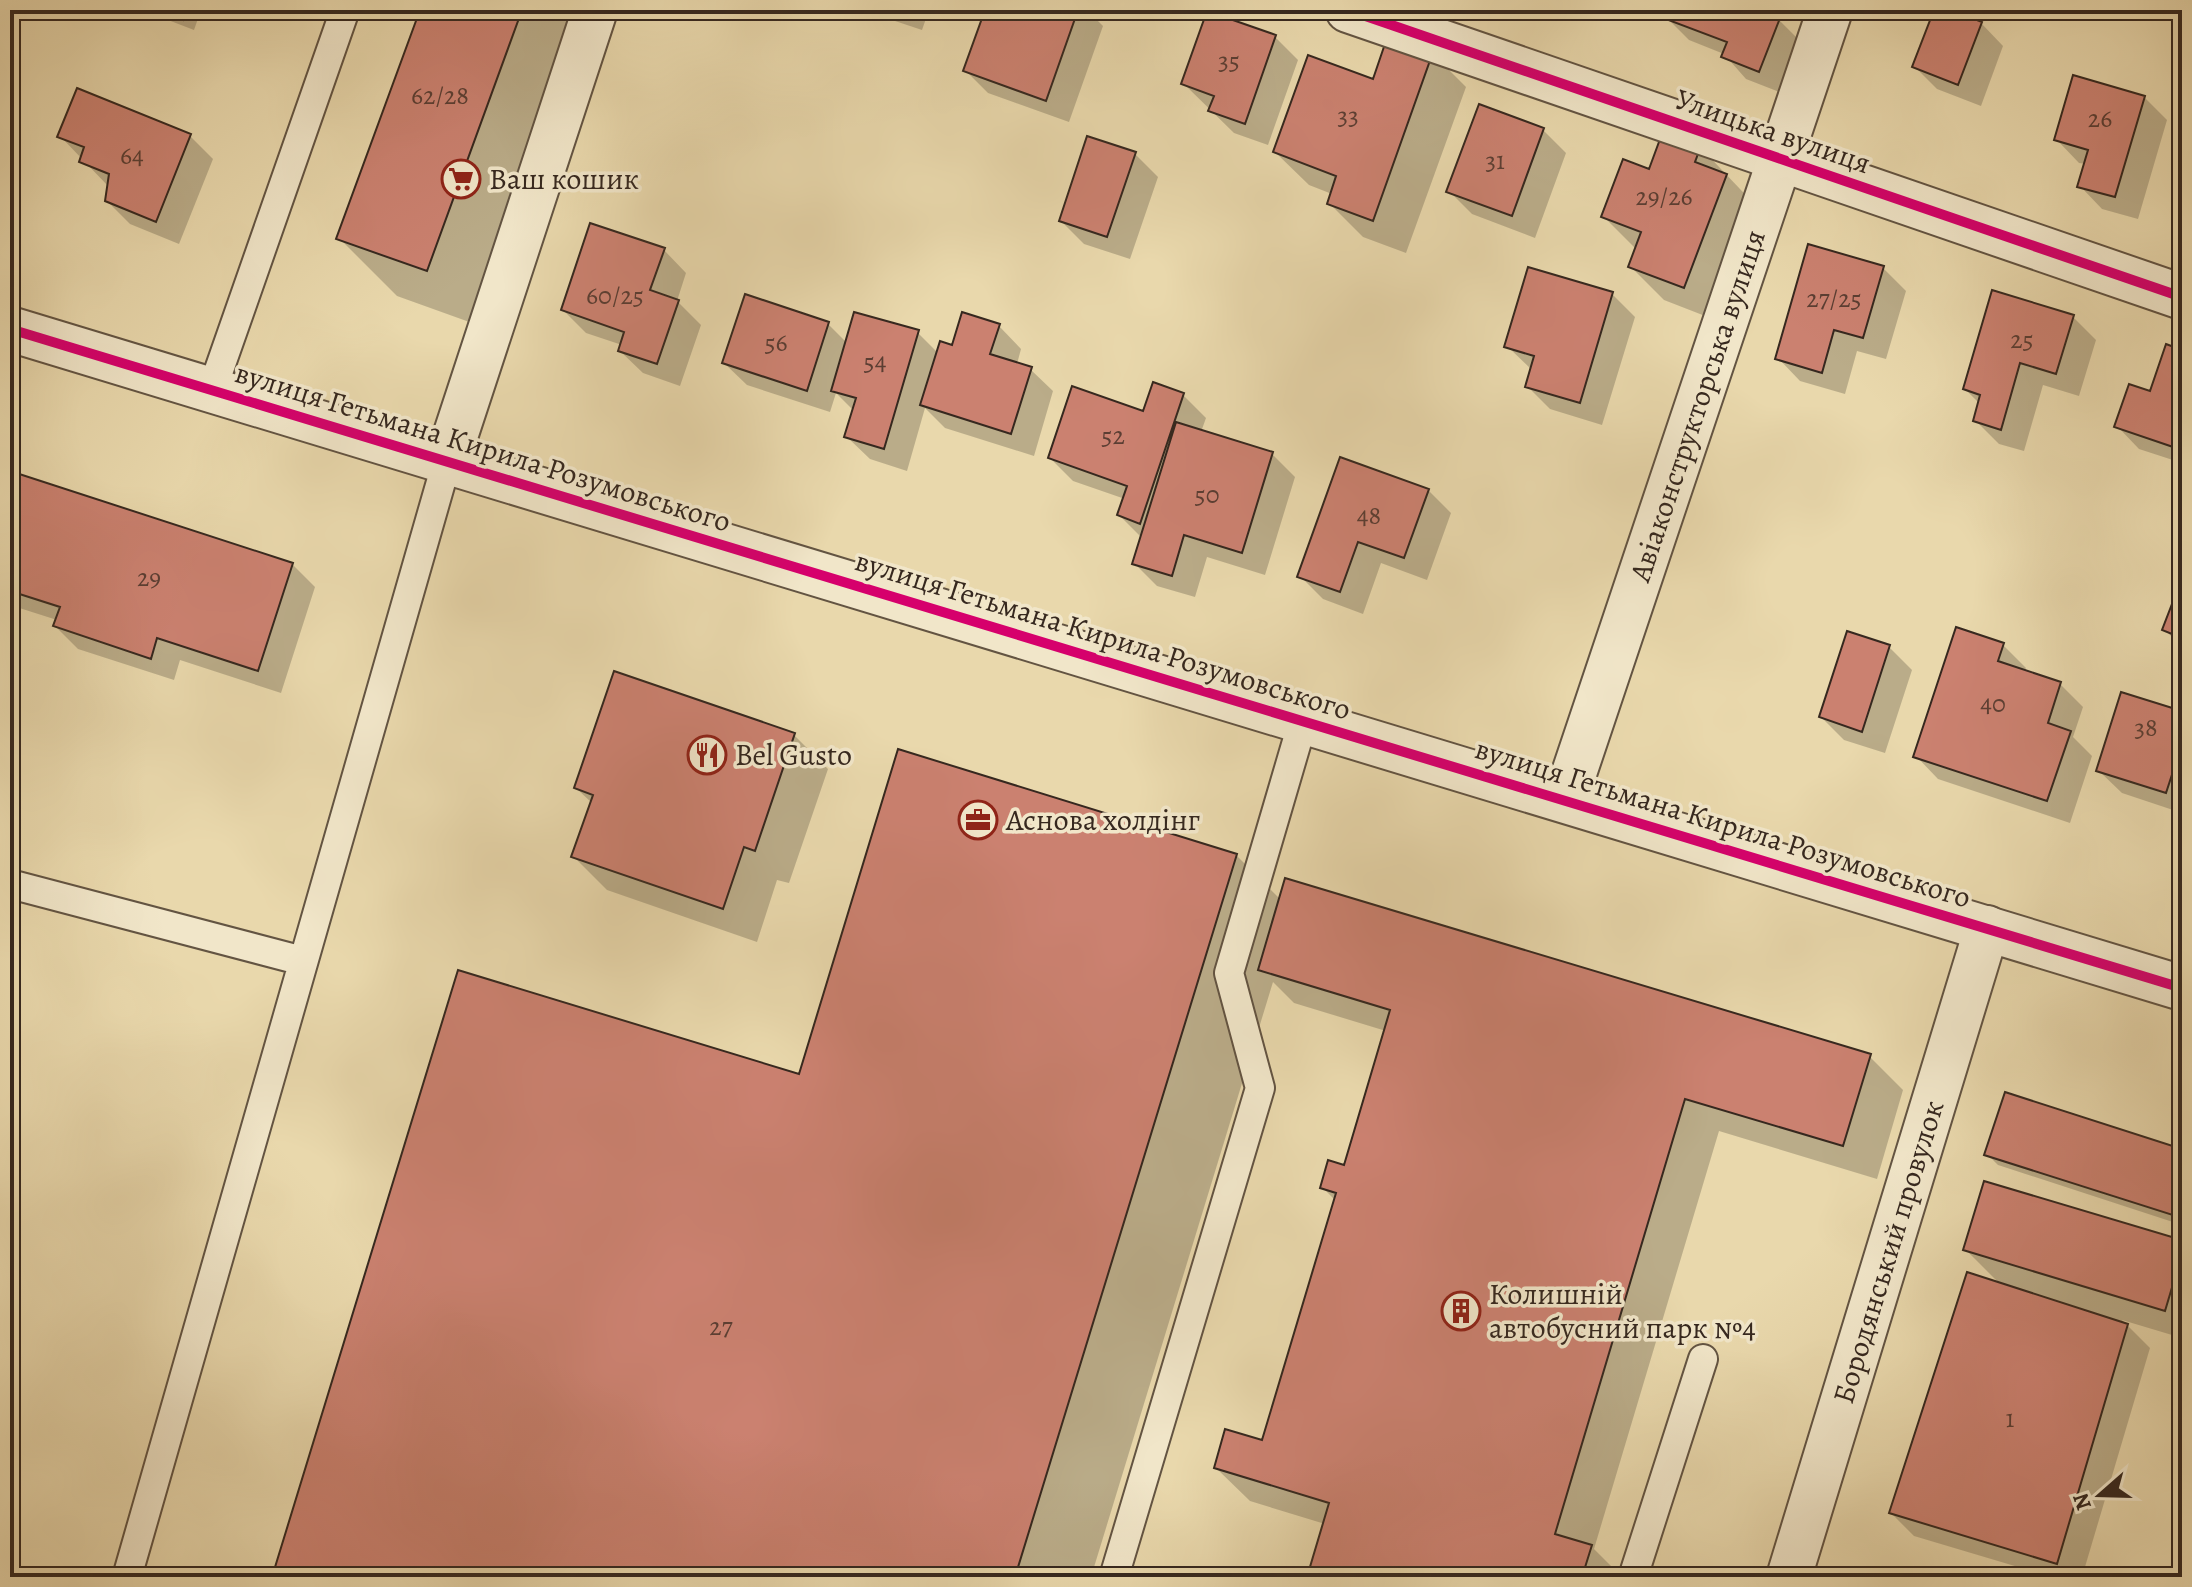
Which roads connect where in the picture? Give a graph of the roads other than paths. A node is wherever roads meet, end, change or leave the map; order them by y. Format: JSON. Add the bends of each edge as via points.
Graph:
{"nodes":[{"id":1,"x":345,"y":10,"type":"edge"},
{"id":2,"x":595,"y":10,"type":"edge"},
{"id":3,"x":1348,"y":10,"type":"edge"},
{"id":4,"x":1830,"y":10,"type":"edge"},
{"id":5,"x":1780,"y":159,"type":"junction"},
{"id":6,"x":2182,"y":297,"type":"edge"},
{"id":7,"x":10,"y":329,"type":"edge"},
{"id":8,"x":212,"y":390,"type":"junction"},
{"id":9,"x":447,"y":461,"type":"junction"},
{"id":10,"x":1303,"y":721,"type":"junction"},
{"id":11,"x":1565,"y":800,"type":"junction"},
{"id":12,"x":10,"y":884,"type":"edge"},
{"id":13,"x":1987,"y":928,"type":"junction"},
{"id":14,"x":303,"y":961,"type":"junction"},
{"id":15,"x":2182,"y":988,"type":"edge"},
{"id":16,"x":1703,"y":1359,"type":"dead end"},
{"id":17,"x":127,"y":1577,"type":"edge"},
{"id":18,"x":1114,"y":1577,"type":"edge"},
{"id":19,"x":1633,"y":1577,"type":"edge"},
{"id":20,"x":1789,"y":1577,"type":"edge"}],
"edges":[{"from":1,"to":8,"type":"lane"},
{"from":2,"to":9,"type":"street"},
{"from":3,"to":5,"type":"street","name":"Улицька вулиця"},
{"from":4,"to":5,"type":"street","name":"Авіаконструкторська вулиця"},
{"from":5,"to":6,"type":"street","name":"Улицька вулиця"},
{"from":5,"to":11,"type":"street","name":"Авіаконструкторська вулиця"},
{"from":7,"to":8,"type":"street","name":"вулиця Гетьмана Кирила Розумовського"},
{"from":8,"to":9,"type":"street","name":"вулиця Гетьмана Кирила Розумовського"},
{"from":9,"to":10,"type":"street","name":"вулиця Гетьмана Кирила Розумовського"},
{"from":9,"to":14,"type":"lane"},
{"from":10,"to":11,"type":"street","name":"вулиця Гетьмана Кирила Розумовського"},
{"from":10,"to":18,"type":"lane","via":[[1229,973],[1260,1088]]},
{"from":11,"to":13,"type":"street","name":"вулиця Гетьмана Кирила Розумовського"},
{"from":12,"to":14,"type":"lane"},
{"from":13,"to":15,"type":"street","name":"вулиця Гетьмана Кирила Розумовського"},
{"from":13,"to":20,"type":"street","name":"Бородянський провулок"},
{"from":14,"to":17,"type":"lane"},
{"from":16,"to":19,"type":"lane"}]}
